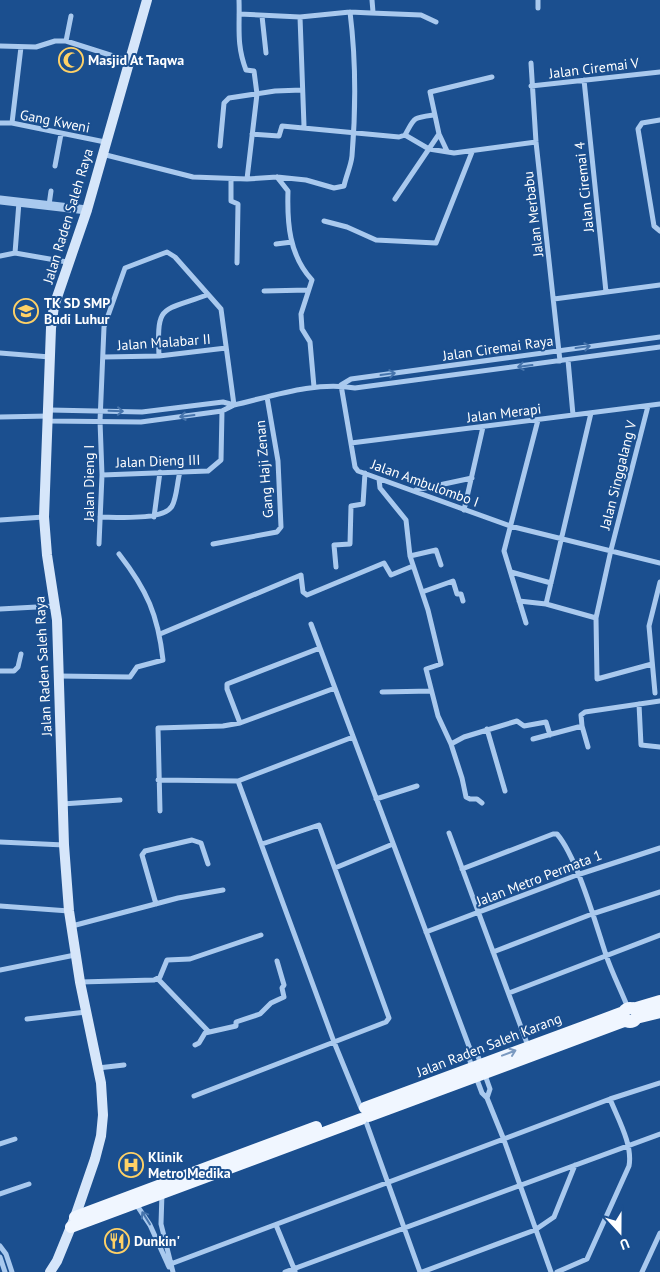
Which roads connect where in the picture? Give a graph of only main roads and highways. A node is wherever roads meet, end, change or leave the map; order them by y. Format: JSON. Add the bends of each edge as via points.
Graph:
{"nodes":[{"id":1,"x":147,"y":0,"type":"edge"},
{"id":2,"x":660,"y":1001,"type":"edge"},
{"id":3,"x":660,"y":1012,"type":"edge"},
{"id":4,"x":630,"y":1013,"type":"junction"},
{"id":5,"x":478,"y":1071,"type":"junction"},
{"id":6,"x":73,"y":1222,"type":"junction"},
{"id":7,"x":50,"y":1272,"type":"edge"}],
"edges":[{"from":1,"to":6,"type":"main road","name":"Jalan Raden Saleh Raya","via":[[87,210],[54,306],[50,357],[44,518],[55,606],[64,845],[71,926],[101,1083],[101,1136]]},
{"from":2,"to":4,"type":"main road","name":"Jalan Raden Saleh Karang"},
{"from":3,"to":4,"type":"main road","name":"Jalan Raden Saleh Karang"},
{"from":4,"to":5,"type":"main road","name":"Jalan Raden Saleh Karang"},
{"from":5,"to":4,"type":"main road","name":"Jalan Raden Saleh Karang","one_way":true,"via":[[528,1046]]},
{"from":5,"to":6,"type":"main road","name":"Jalan Raden Saleh Karang"},
{"from":6,"to":7,"type":"main road","name":"Jalan Raden Saleh Raya"}]}
